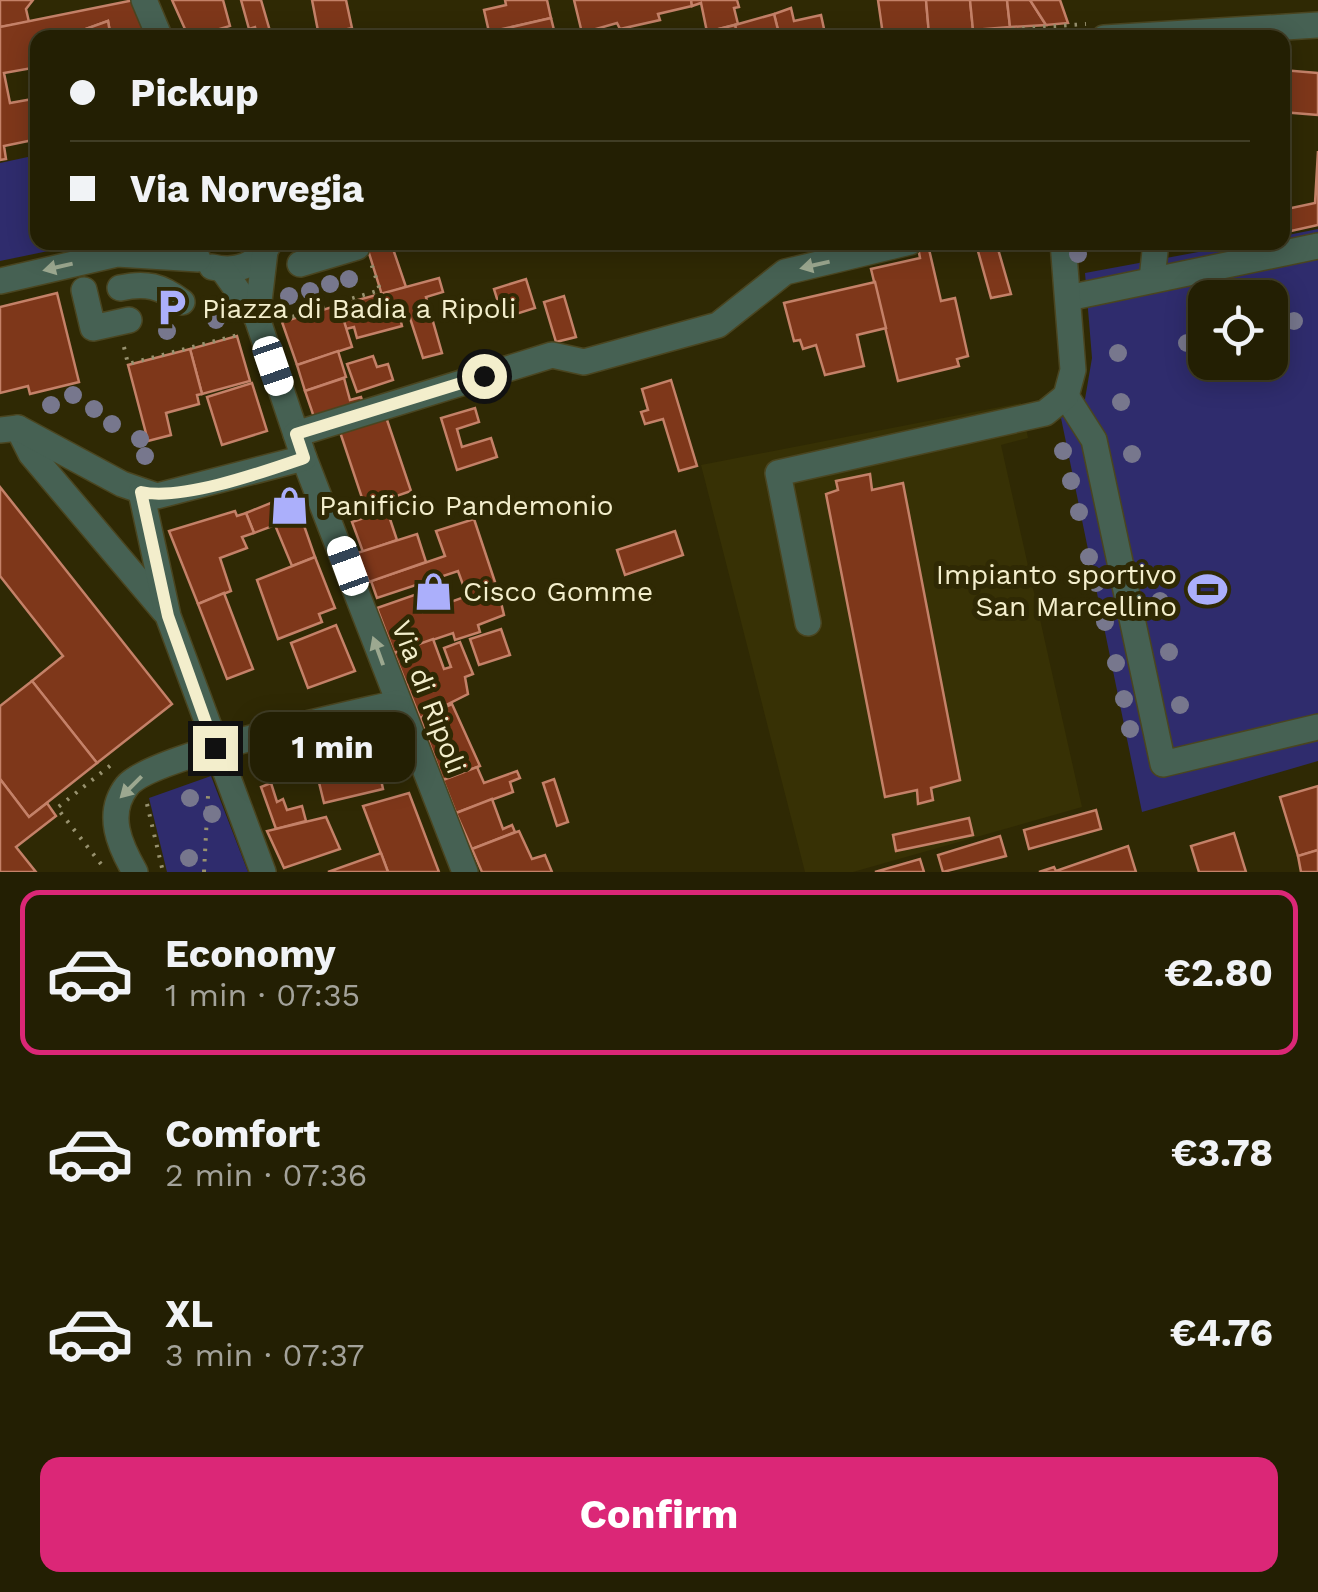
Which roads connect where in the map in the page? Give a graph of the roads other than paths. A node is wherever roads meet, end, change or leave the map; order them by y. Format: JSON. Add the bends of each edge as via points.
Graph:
{"nodes":[{"id":1,"x":144,"y":0,"type":"edge"},
{"id":2,"x":1318,"y":25,"type":"edge"},
{"id":3,"x":157,"y":30,"type":"edge"},
{"id":4,"x":1248,"y":30,"type":"edge"},
{"id":5,"x":1318,"y":246,"type":"edge"},
{"id":6,"x":117,"y":250,"type":"edge"},
{"id":7,"x":264,"y":250,"type":"edge"},
{"id":8,"x":268,"y":250,"type":"edge"},
{"id":9,"x":877,"y":250,"type":"edge"},
{"id":10,"x":1064,"y":250,"type":"edge"},
{"id":11,"x":1155,"y":250,"type":"edge"},
{"id":12,"x":191,"y":251,"type":"edge"},
{"id":13,"x":363,"y":253,"type":"road end"},
{"id":14,"x":300,"y":264,"type":"dead end"},
{"id":15,"x":223,"y":270,"type":"junction"},
{"id":16,"x":1152,"y":279,"type":"junction"},
{"id":17,"x":0,"y":281,"type":"edge"},
{"id":18,"x":120,"y":288,"type":"dead end"},
{"id":19,"x":84,"y":290,"type":"dead end"},
{"id":20,"x":1068,"y":298,"type":"junction"},
{"id":21,"x":182,"y":302,"type":"dead end"},
{"id":22,"x":259,"y":326,"type":"junction"},
{"id":23,"x":110,"y":331,"type":"road end"},
{"id":24,"x":1066,"y":396,"type":"junction"},
{"id":25,"x":9,"y":429,"type":"edge"},
{"id":26,"x":300,"y":446,"type":"junction"},
{"id":27,"x":141,"y":492,"type":"junction"},
{"id":28,"x":168,"y":616,"type":"junction"},
{"id":29,"x":808,"y":622,"type":"dead end"},
{"id":30,"x":398,"y":702,"type":"junction"},
{"id":31,"x":1318,"y":727,"type":"edge"},
{"id":32,"x":215,"y":748,"type":"junction"},
{"id":33,"x":135,"y":872,"type":"edge"},
{"id":34,"x":264,"y":872,"type":"edge"},
{"id":35,"x":464,"y":872,"type":"edge"}],
"edges":[{"from":1,"to":3,"type":"street"},
{"from":2,"to":4,"type":"street"},
{"from":5,"to":16,"type":"street"},
{"from":6,"to":17,"type":"street","one_way":true},
{"from":7,"to":15,"type":"street","via":[[241,268]]},
{"from":8,"to":22,"type":"street","name":"Via di Ripoli"},
{"from":9,"to":26,"type":"street","one_way":true,"via":[[785,272],[718,325],[584,362],[552,355]]},
{"from":10,"to":20,"type":"street"},
{"from":11,"to":16,"type":"street"},
{"from":12,"to":15,"type":"street"},
{"from":13,"to":14,"type":"street"},
{"from":15,"to":22,"type":"street","name":"Via di Ripoli"},
{"from":16,"to":20,"type":"street"},
{"from":18,"to":21,"type":"street","via":[[156,286]]},
{"from":19,"to":23,"type":"street"},
{"from":20,"to":24,"type":"street","via":[[1073,370]]},
{"from":22,"to":26,"type":"street","name":"Via di Ripoli"},
{"from":24,"to":29,"type":"street","via":[[1045,413],[778,473]]},
{"from":24,"to":31,"type":"street","via":[[1094,440],[1163,764]]},
{"from":25,"to":27,"type":"street"},
{"from":25,"to":28,"type":"street"},
{"from":26,"to":27,"type":"street","via":[[166,495]]},
{"from":30,"to":26,"type":"street","name":"Via di Ripoli","one_way":true},
{"from":27,"to":28,"type":"street"},
{"from":28,"to":32,"type":"street"},
{"from":30,"to":32,"type":"street"},
{"from":30,"to":35,"type":"street","name":"Via di Ripoli"},
{"from":32,"to":33,"type":"street","one_way":true,"via":[[127,786],[116,822]]},
{"from":32,"to":34,"type":"street"}]}
